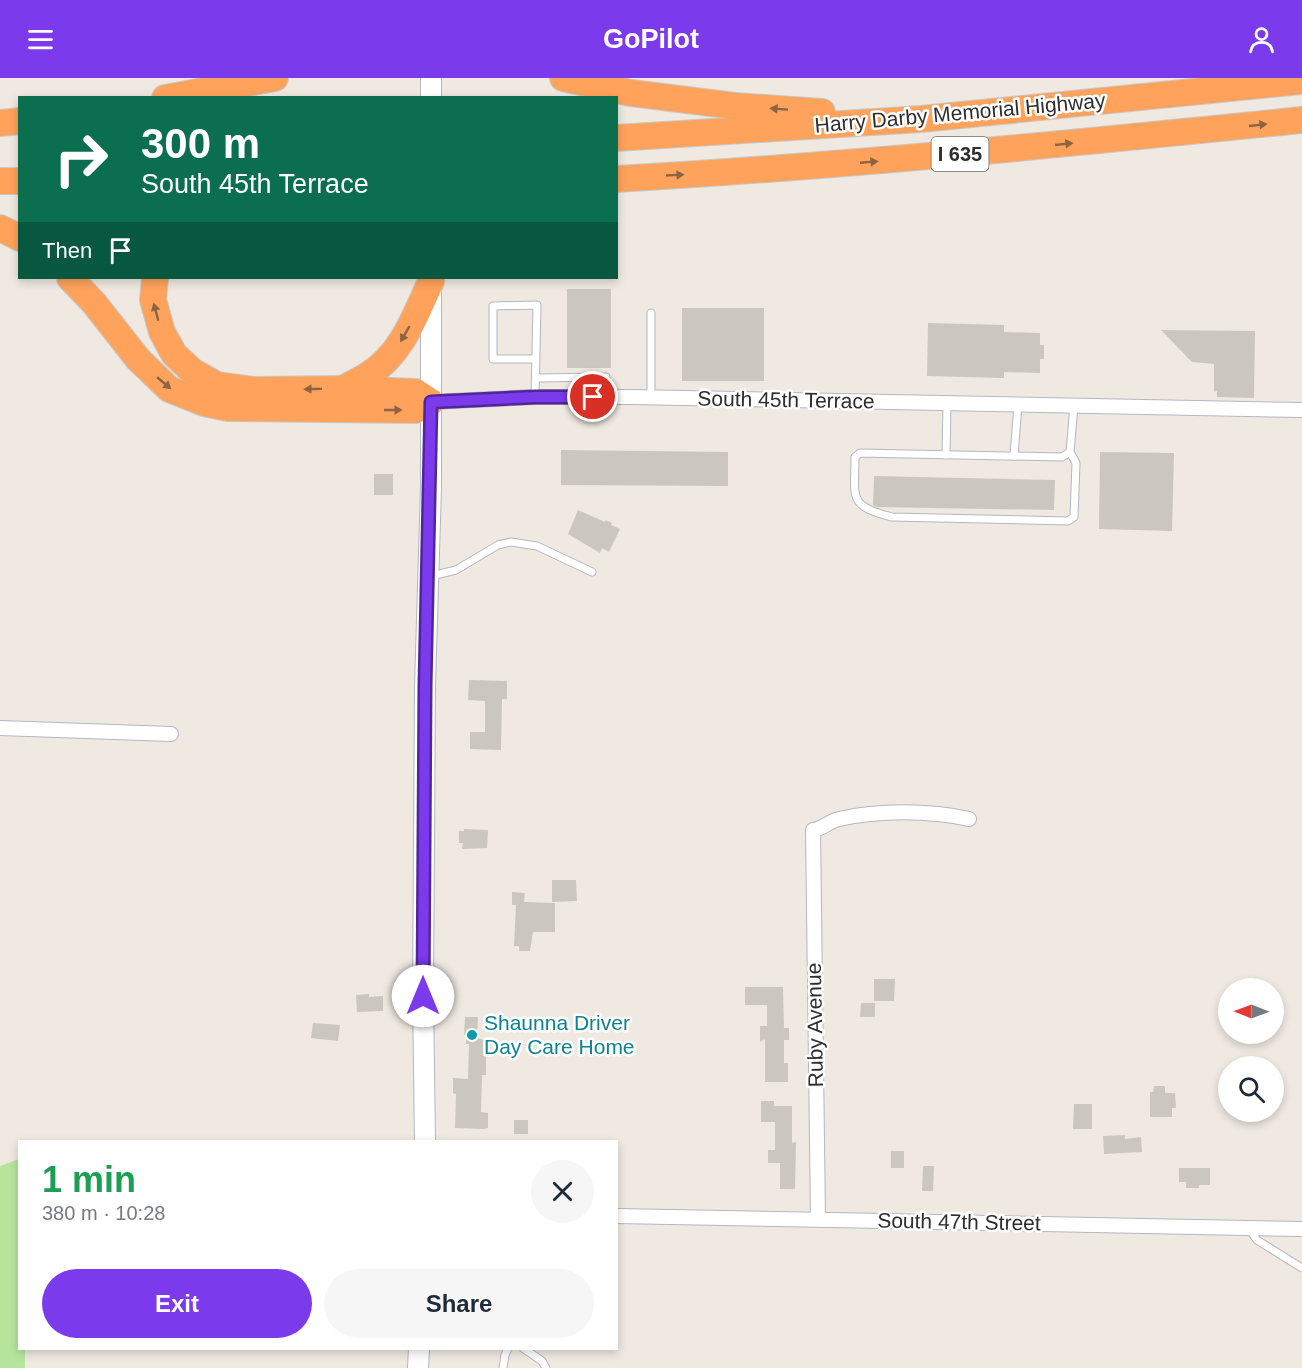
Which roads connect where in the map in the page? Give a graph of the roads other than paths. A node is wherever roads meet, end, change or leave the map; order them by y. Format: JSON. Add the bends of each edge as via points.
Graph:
{"nodes":[{"id":1,"x":275,"y":78,"type":"edge"},
{"id":2,"x":563,"y":78,"type":"edge"},
{"id":3,"x":1302,"y":81,"type":"edge"},
{"id":4,"x":176,"y":96,"type":"edge"},
{"id":5,"x":921,"y":119,"type":"junction"},
{"id":6,"x":1302,"y":120,"type":"edge"},
{"id":7,"x":18,"y":121,"type":"edge"},
{"id":8,"x":0,"y":123,"type":"edge"},
{"id":9,"x":0,"y":137,"type":"edge"},
{"id":10,"x":18,"y":137,"type":"edge"},
{"id":11,"x":618,"y":138,"type":"edge"},
{"id":12,"x":618,"y":179,"type":"edge"},
{"id":13,"x":0,"y":181,"type":"edge"},
{"id":14,"x":18,"y":182,"type":"edge"},
{"id":15,"x":0,"y":228,"type":"edge"},
{"id":16,"x":18,"y":237,"type":"edge"},
{"id":17,"x":71,"y":279,"type":"edge"},
{"id":18,"x":155,"y":279,"type":"edge"},
{"id":19,"x":431,"y":279,"type":"edge"},
{"id":20,"x":651,"y":313,"type":"dead end"},
{"id":21,"x":536,"y":359,"type":"junction"},
{"id":22,"x":606,"y":377,"type":"dead end"},
{"id":23,"x":536,"y":378,"type":"junction"},
{"id":24,"x":342,"y":389,"type":"junction"},
{"id":25,"x":536,"y":397,"type":"junction"},
{"id":26,"x":651,"y":398,"type":"junction"},
{"id":27,"x":431,"y":402,"type":"junction"},
{"id":28,"x":947,"y":403,"type":"junction"},
{"id":29,"x":1018,"y":404,"type":"junction"},
{"id":30,"x":1074,"y":405,"type":"junction"},
{"id":31,"x":1302,"y":410,"type":"edge"},
{"id":32,"x":1070,"y":452,"type":"junction"},
{"id":33,"x":946,"y":455,"type":"junction"},
{"id":34,"x":1014,"y":456,"type":"junction"},
{"id":35,"x":592,"y":572,"type":"dead end"},
{"id":36,"x":428,"y":576,"type":"junction"},
{"id":37,"x":0,"y":728,"type":"edge"},
{"id":38,"x":171,"y":734,"type":"dead end"},
{"id":39,"x":969,"y":819,"type":"dead end"},
{"id":40,"x":425,"y":1140,"type":"edge"},
{"id":41,"x":618,"y":1216,"type":"edge"},
{"id":42,"x":818,"y":1219,"type":"junction"},
{"id":43,"x":1249,"y":1229,"type":"junction"},
{"id":44,"x":1302,"y":1229,"type":"edge"},
{"id":45,"x":1302,"y":1268,"type":"edge"},
{"id":46,"x":419,"y":1350,"type":"edge"},
{"id":47,"x":507,"y":1350,"type":"edge"},
{"id":48,"x":526,"y":1350,"type":"edge"},
{"id":49,"x":418,"y":1368,"type":"edge"},
{"id":50,"x":503,"y":1368,"type":"edge"},
{"id":51,"x":546,"y":1368,"type":"edge"}],
"edges":[{"from":1,"to":4,"type":"highway"},
{"from":5,"to":2,"type":"highway","one_way":true,"via":[[735,106],[631,93]]},
{"from":3,"to":5,"type":"highway","name":"Harry Darby Memorial Highway","number":"I 635"},
{"from":5,"to":11,"type":"highway","name":"Harry Darby Memorial Highway","number":"I 635"},
{"from":12,"to":6,"type":"highway","name":"Harry Darby Memorial Highway","number":"I 635","one_way":true,"via":[[765,171]]},
{"from":7,"to":8,"type":"highway"},
{"from":9,"to":10,"type":"highway"},
{"from":13,"to":14,"type":"highway"},
{"from":15,"to":16,"type":"highway"},
{"from":17,"to":27,"type":"highway","one_way":true,"via":[[138,359],[169,389],[204,404],[228,408],[416,410]]},
{"from":24,"to":18,"type":"highway","one_way":true,"via":[[254,390],[217,385],[192,371],[174,354],[162,332],[153,300]]},
{"from":19,"to":24,"type":"highway","one_way":true,"via":[[406,335],[389,358],[369,375]]},
{"from":19,"to":27,"type":"main road"},
{"from":20,"to":26,"type":"lane"},
{"from":21,"to":21,"type":"lane","via":[[537,305],[493,306],[493,359]]},
{"from":21,"to":23,"type":"lane"},
{"from":22,"to":23,"type":"lane"},
{"from":23,"to":25,"type":"lane"},
{"from":24,"to":27,"type":"highway","via":[[416,392]]},
{"from":25,"to":26,"type":"street","name":"South 45th Terrace"},
{"from":25,"to":27,"type":"street","name":"South 45th Terrace"},
{"from":26,"to":28,"type":"street","name":"South 45th Terrace"},
{"from":27,"to":36,"type":"main road"},
{"from":28,"to":29,"type":"street","name":"South 45th Terrace"},
{"from":28,"to":33,"type":"lane"},
{"from":29,"to":30,"type":"street","name":"South 45th Terrace"},
{"from":29,"to":34,"type":"lane"},
{"from":30,"to":31,"type":"street","name":"South 45th Terrace"},
{"from":30,"to":32,"type":"lane"},
{"from":32,"to":33,"type":"lane","via":[[1076,463],[1074,517],[1068,522],[892,517],[872,512],[860,505],[855,496],[855,457],[860,453]]},
{"from":32,"to":34,"type":"lane","via":[[1062,457]]},
{"from":33,"to":34,"type":"lane"},
{"from":35,"to":36,"type":"lane","via":[[537,546],[511,542],[498,545],[456,570]]},
{"from":36,"to":40,"type":"main road"},
{"from":37,"to":38,"type":"street"},
{"from":39,"to":42,"type":"street","name":"Ruby Avenue","via":[[944,813],[862,814],[832,820],[813,830]]},
{"from":41,"to":42,"type":"street","name":"South 47th Street"},
{"from":42,"to":43,"type":"street","name":"South 47th Street"},
{"from":43,"to":44,"type":"street","name":"South 47th Street"},
{"from":43,"to":45,"type":"lane","via":[[1257,1240]]},
{"from":46,"to":49,"type":"main road"},
{"from":47,"to":50,"type":"lane"},
{"from":48,"to":51,"type":"lane"}]}
